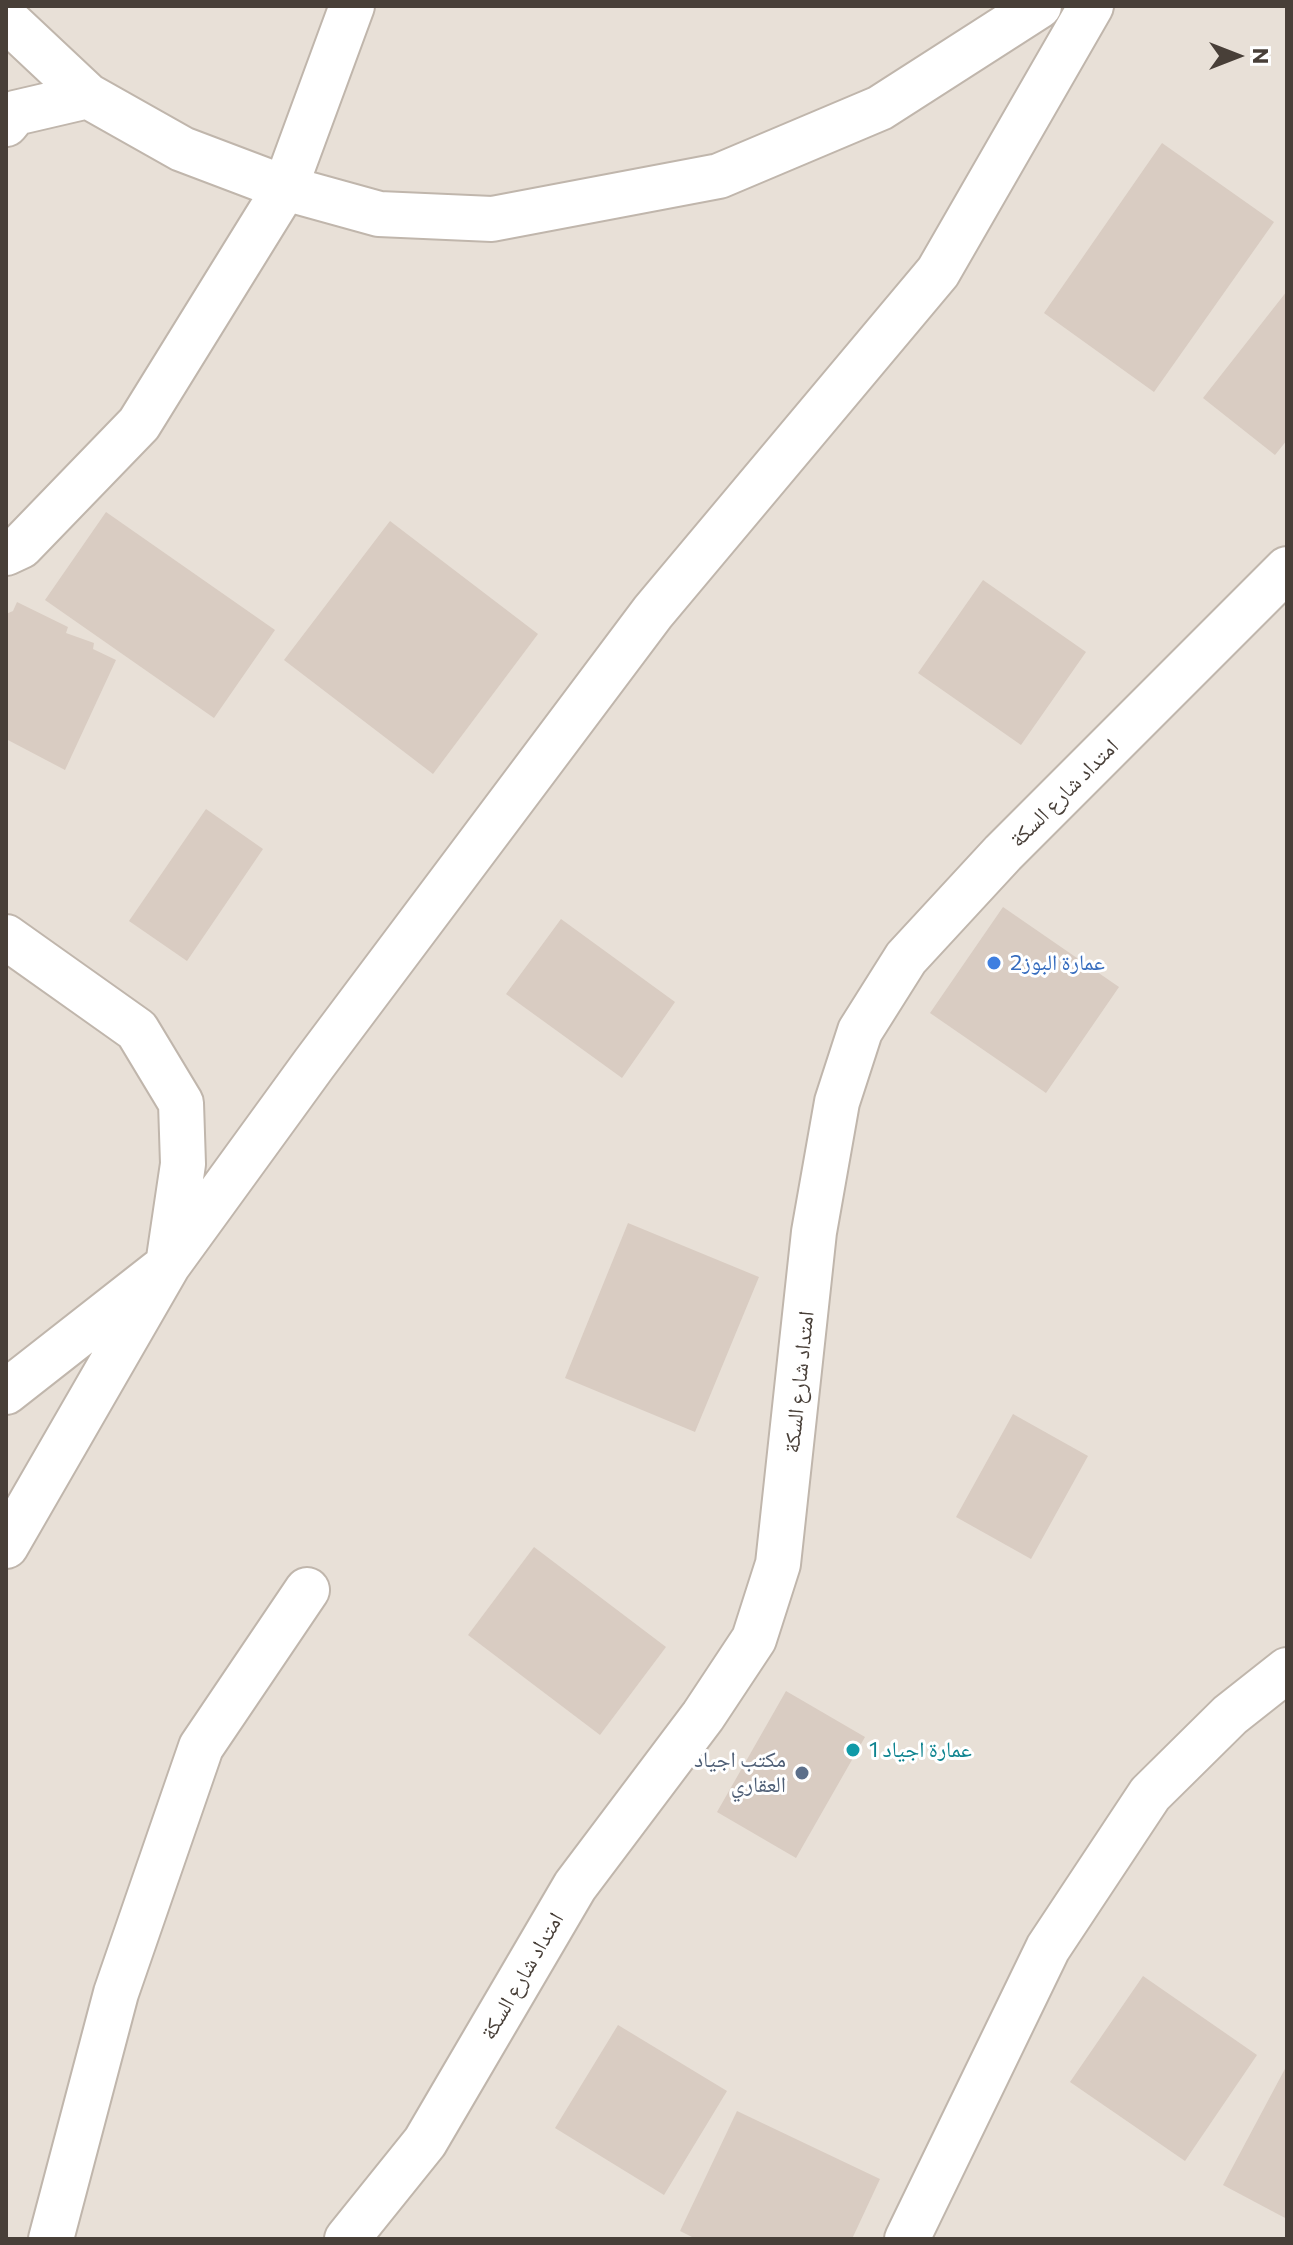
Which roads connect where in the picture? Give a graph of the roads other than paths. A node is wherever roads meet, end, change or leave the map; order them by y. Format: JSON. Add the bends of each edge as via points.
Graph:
{"nodes":[{"id":1,"x":352,"y":6,"type":"edge"},
{"id":2,"x":1039,"y":6,"type":"edge"},
{"id":3,"x":1091,"y":6,"type":"edge"},
{"id":4,"x":6,"y":19,"type":"edge"},
{"id":5,"x":88,"y":96,"type":"junction"},
{"id":6,"x":6,"y":124,"type":"edge"},
{"id":7,"x":285,"y":188,"type":"junction"},
{"id":8,"x":6,"y":553,"type":"edge"},
{"id":9,"x":1287,"y":569,"type":"edge"},
{"id":10,"x":6,"y":937,"type":"edge"},
{"id":11,"x":168,"y":1265,"type":"junction"},
{"id":12,"x":6,"y":1392,"type":"edge"},
{"id":13,"x":6,"y":1546,"type":"edge"},
{"id":14,"x":307,"y":1590,"type":"dead end"},
{"id":15,"x":1287,"y":1670,"type":"edge"},
{"id":16,"x":51,"y":2239,"type":"edge"},
{"id":17,"x":347,"y":2239,"type":"edge"},
{"id":18,"x":907,"y":2239,"type":"edge"}],
"edges":[{"from":1,"to":7,"type":"street"},
{"from":2,"to":7,"type":"street","via":[[880,108],[719,176],[492,219],[379,214]]},
{"from":3,"to":11,"type":"street","via":[[938,272],[653,612]]},
{"from":4,"to":5,"type":"street"},
{"from":5,"to":6,"type":"street","via":[[15,113]]},
{"from":5,"to":7,"type":"street","via":[[182,149]]},
{"from":7,"to":8,"type":"street","via":[[139,424],[21,546]]},
{"from":9,"to":17,"type":"street","name":"امتداد شارع السكة","via":[[1003,853],[906,958],[860,1031],[837,1102],[814,1232],[778,1564],[754,1639],[575,1886],[425,2142]]},
{"from":10,"to":11,"type":"street","via":[[137,1030],[181,1103],[183,1164]]},
{"from":11,"to":12,"type":"street"},
{"from":11,"to":13,"type":"street"},
{"from":14,"to":16,"type":"street","via":[[201,1747],[116,1993]]},
{"from":15,"to":18,"type":"street","via":[[1230,1715],[1150,1794],[1048,1948]]}]}
